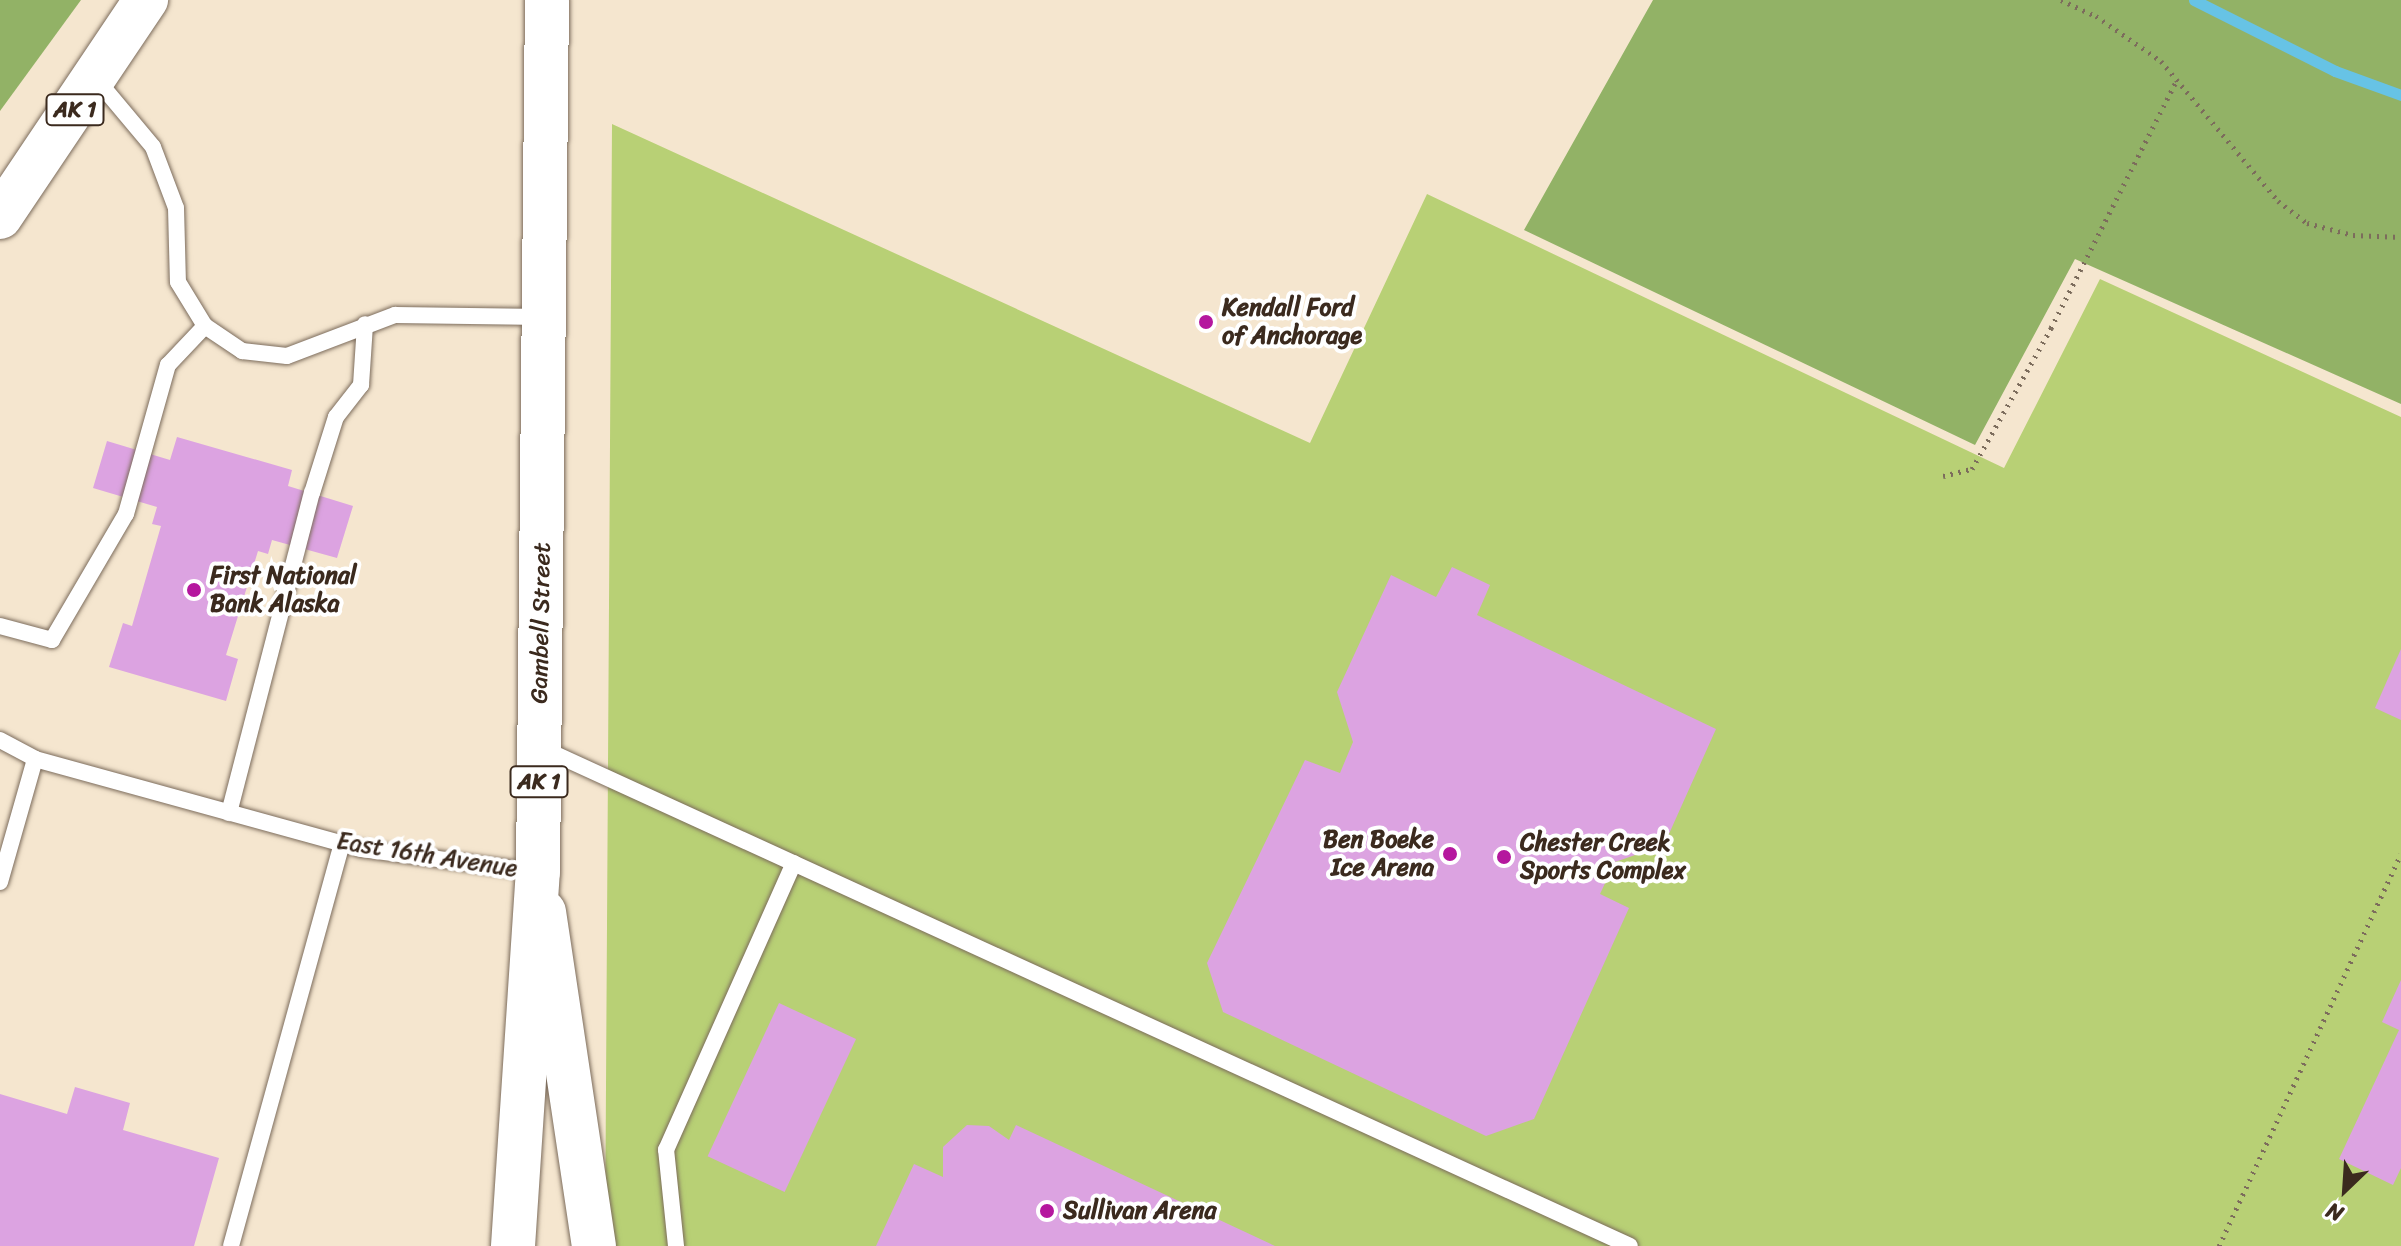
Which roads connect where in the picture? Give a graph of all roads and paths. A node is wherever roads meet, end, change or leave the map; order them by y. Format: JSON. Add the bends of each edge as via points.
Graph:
{"nodes":[{"id":1,"x":146,"y":0,"type":"edge"},
{"id":2,"x":547,"y":0,"type":"edge"},
{"id":3,"x":2061,"y":0,"type":"edge"},
{"id":4,"x":96,"y":79,"type":"junction"},
{"id":5,"x":2177,"y":80,"type":"junction"},
{"id":6,"x":0,"y":217,"type":"edge"},
{"id":7,"x":2401,"y":237,"type":"edge"},
{"id":8,"x":544,"y":317,"type":"junction"},
{"id":9,"x":365,"y":324,"type":"junction"},
{"id":10,"x":205,"y":326,"type":"junction"},
{"id":11,"x":1943,"y":476,"type":"dead end"},
{"id":12,"x":0,"y":626,"type":"edge"},
{"id":13,"x":0,"y":740,"type":"edge"},
{"id":14,"x":539,"y":746,"type":"junction"},
{"id":15,"x":35,"y":759,"type":"junction"},
{"id":16,"x":229,"y":813,"type":"junction"},
{"id":17,"x":342,"y":844,"type":"junction"},
{"id":18,"x":2401,"y":854,"type":"edge"},
{"id":19,"x":794,"y":863,"type":"junction"},
{"id":20,"x":538,"y":872,"type":"junction"},
{"id":21,"x":0,"y":882,"type":"edge"},
{"id":22,"x":231,"y":1246,"type":"edge"},
{"id":23,"x":513,"y":1246,"type":"edge"},
{"id":24,"x":594,"y":1246,"type":"edge"},
{"id":25,"x":676,"y":1246,"type":"edge"},
{"id":26,"x":1630,"y":1246,"type":"edge"},
{"id":27,"x":2219,"y":1246,"type":"edge"}],
"edges":[{"from":1,"to":4,"type":"main road","number":"AK 1"},
{"from":2,"to":8,"type":"main road","name":"Gambell Street","number":"AK 1"},
{"from":3,"to":5,"type":"path","via":[[2134,39]]},
{"from":4,"to":6,"type":"main road","number":"AK 1"},
{"from":4,"to":10,"type":"lane","via":[[153,147],[176,208],[178,282]]},
{"from":5,"to":7,"type":"path","via":[[2278,201],[2307,223],[2353,235]]},
{"from":5,"to":11,"type":"path","via":[[1972,469]]},
{"from":8,"to":9,"type":"lane","via":[[444,313],[395,315]]},
{"from":8,"to":14,"type":"main road","name":"Gambell Street","number":"AK 1"},
{"from":9,"to":10,"type":"lane","via":[[287,356],[242,351]]},
{"from":9,"to":16,"type":"lane","via":[[361,385],[336,417],[312,493]]},
{"from":10,"to":12,"type":"lane","via":[[168,365],[126,514],[52,640]]},
{"from":13,"to":15,"type":"lane","name":"East 16th Avenue"},
{"from":14,"to":19,"type":"lane"},
{"from":14,"to":20,"type":"main road","name":"Gambell Street","number":"AK 1"},
{"from":15,"to":16,"type":"lane","name":"East 16th Avenue"},
{"from":15,"to":21,"type":"lane"},
{"from":16,"to":17,"type":"lane","name":"East 16th Avenue"},
{"from":17,"to":20,"type":"lane","name":"East 16th Avenue"},
{"from":17,"to":22,"type":"lane"},
{"from":18,"to":27,"type":"path"},
{"from":19,"to":25,"type":"lane","via":[[666,1150]]},
{"from":19,"to":26,"type":"lane"},
{"from":20,"to":23,"type":"main road","name":"Gambell Street","number":"AK 1"},
{"from":20,"to":24,"type":"main road","name":"East 16th Avenue"}]}
